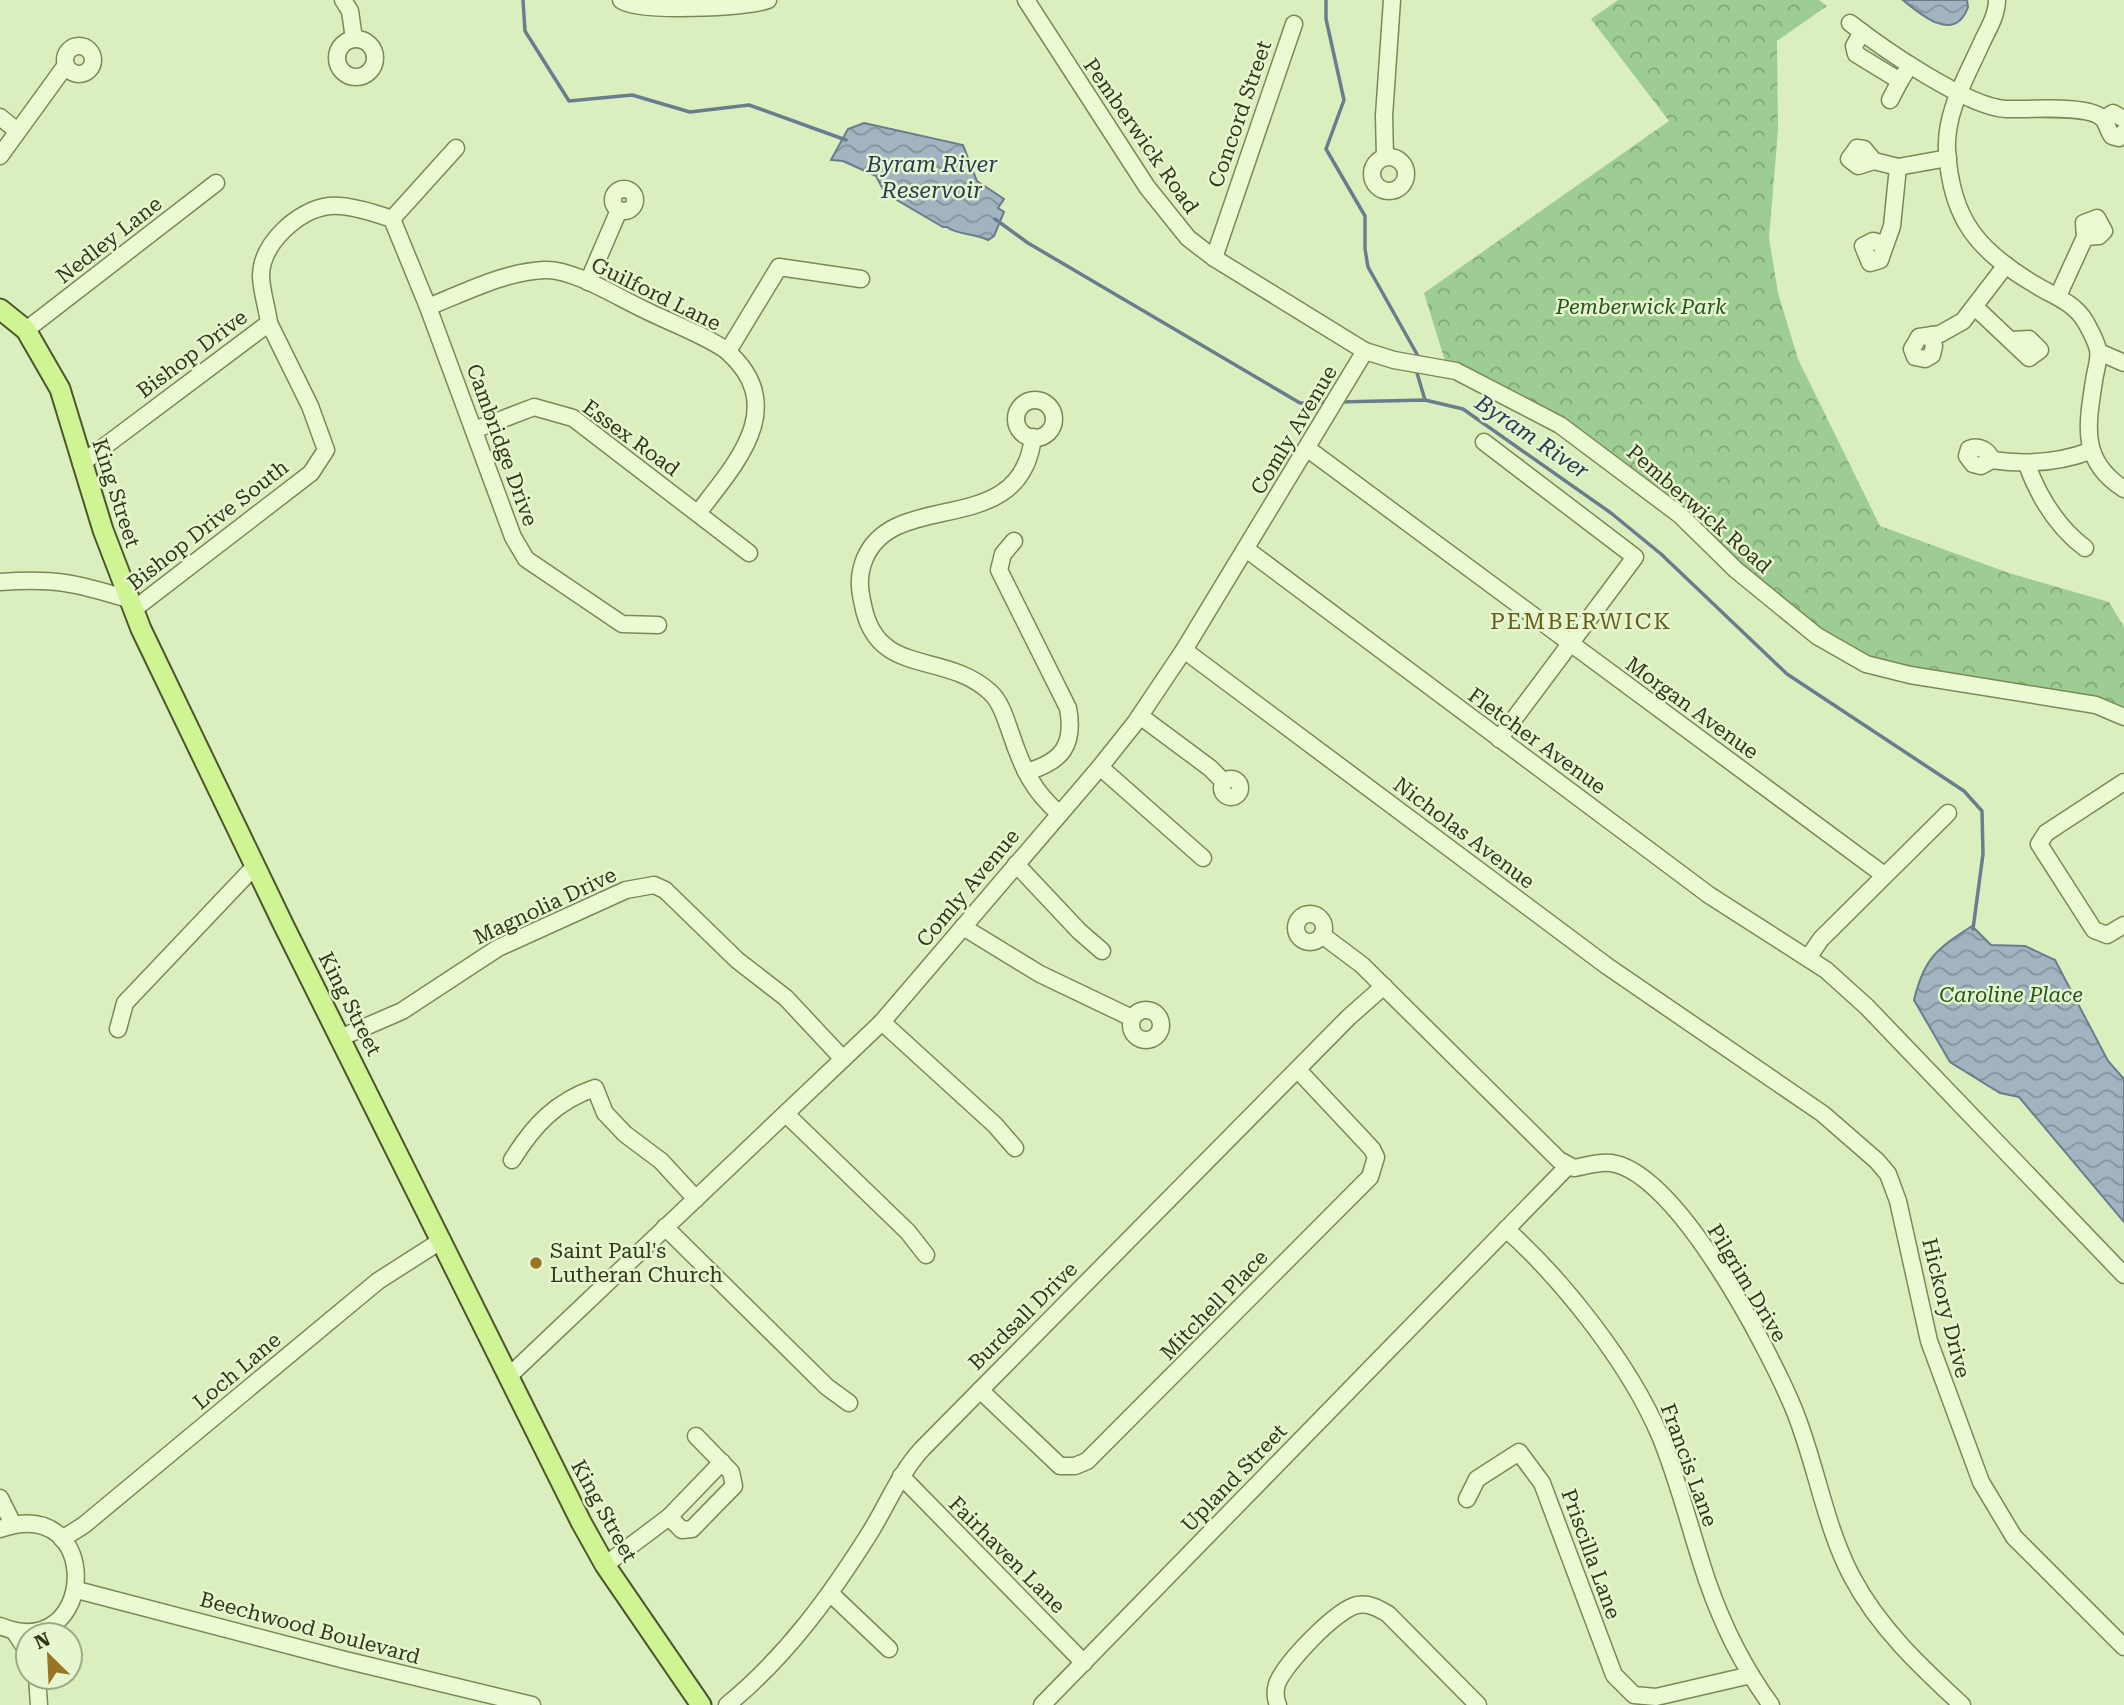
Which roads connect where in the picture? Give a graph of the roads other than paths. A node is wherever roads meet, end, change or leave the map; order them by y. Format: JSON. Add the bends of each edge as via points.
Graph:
{"nodes":[{"id":1,"x":343,"y":0,"type":"edge"},
{"id":2,"x":621,"y":0,"type":"edge"},
{"id":3,"x":768,"y":0,"type":"edge"},
{"id":4,"x":1026,"y":0,"type":"edge"},
{"id":5,"x":1392,"y":0,"type":"edge"},
{"id":6,"x":1997,"y":0,"type":"edge"},
{"id":7,"x":1294,"y":24,"type":"dead end"},
{"id":8,"x":354,"y":39,"type":"dead end"},
{"id":9,"x":66,"y":65,"type":"dead end"},
{"id":10,"x":1910,"y":65,"type":"junction"},
{"id":11,"x":1900,"y":81,"type":"junction"},
{"id":12,"x":1961,"y":92,"type":"junction"},
{"id":13,"x":1891,"y":100,"type":"dead end"},
{"id":14,"x":0,"y":117,"type":"edge"},
{"id":15,"x":2105,"y":119,"type":"junction"},
{"id":16,"x":2124,"y":119,"type":"edge"},
{"id":17,"x":16,"y":130,"type":"junction"},
{"id":18,"x":2124,"y":132,"type":"edge"},
{"id":19,"x":456,"y":148,"type":"dead end"},
{"id":20,"x":0,"y":156,"type":"edge"},
{"id":21,"x":1385,"y":157,"type":"dead end"},
{"id":22,"x":1948,"y":158,"type":"junction"},
{"id":23,"x":1874,"y":161,"type":"dead end"},
{"id":24,"x":1898,"y":167,"type":"junction"},
{"id":25,"x":216,"y":183,"type":"dead end"},
{"id":26,"x":619,"y":210,"type":"dead end"},
{"id":27,"x":384,"y":216,"type":"junction"},
{"id":28,"x":2085,"y":237,"type":"dead end"},
{"id":29,"x":1884,"y":244,"type":"dead end"},
{"id":30,"x":1214,"y":258,"type":"junction"},
{"id":31,"x":2007,"y":265,"type":"junction"},
{"id":32,"x":861,"y":279,"type":"dead end"},
{"id":33,"x":587,"y":282,"type":"junction"},
{"id":34,"x":2057,"y":296,"type":"junction"},
{"id":35,"x":428,"y":307,"type":"junction"},
{"id":36,"x":1975,"y":307,"type":"junction"},
{"id":37,"x":0,"y":309,"type":"edge"},
{"id":38,"x":269,"y":323,"type":"junction"},
{"id":39,"x":26,"y":330,"type":"junction"},
{"id":40,"x":1930,"y":335,"type":"dead end"},
{"id":41,"x":2012,"y":340,"type":"dead end"},
{"id":42,"x":728,"y":351,"type":"junction"},
{"id":43,"x":1364,"y":351,"type":"junction"},
{"id":44,"x":2099,"y":352,"type":"junction"},
{"id":45,"x":2124,"y":363,"type":"edge"},
{"id":46,"x":474,"y":430,"type":"junction"},
{"id":47,"x":1033,"y":437,"type":"dead end"},
{"id":48,"x":1484,"y":442,"type":"dead end"},
{"id":49,"x":1308,"y":449,"type":"junction"},
{"id":50,"x":2090,"y":451,"type":"junction"},
{"id":51,"x":1992,"y":460,"type":"dead end"},
{"id":52,"x":81,"y":464,"type":"junction"},
{"id":53,"x":2026,"y":465,"type":"junction"},
{"id":54,"x":2124,"y":489,"type":"edge"},
{"id":55,"x":698,"y":513,"type":"junction"},
{"id":56,"x":1014,"y":541,"type":"dead end"},
{"id":57,"x":2085,"y":548,"type":"dead end"},
{"id":58,"x":1247,"y":550,"type":"junction"},
{"id":59,"x":749,"y":553,"type":"dead end"},
{"id":60,"x":0,"y":582,"type":"edge"},
{"id":61,"x":130,"y":605,"type":"junction"},
{"id":62,"x":657,"y":625,"type":"dead end"},
{"id":63,"x":1569,"y":644,"type":"junction"},
{"id":64,"x":1184,"y":650,"type":"junction"},
{"id":65,"x":1140,"y":716,"type":"junction"},
{"id":66,"x":2124,"y":716,"type":"edge"},
{"id":67,"x":1499,"y":739,"type":"junction"},
{"id":68,"x":1100,"y":767,"type":"junction"},
{"id":69,"x":1026,"y":772,"type":"junction"},
{"id":70,"x":1224,"y":782,"type":"dead end"},
{"id":71,"x":2124,"y":782,"type":"edge"},
{"id":72,"x":1948,"y":813,"type":"dead end"},
{"id":73,"x":1060,"y":814,"type":"junction"},
{"id":74,"x":1203,"y":858,"type":"dead end"},
{"id":75,"x":1016,"y":864,"type":"junction"},
{"id":76,"x":255,"y":866,"type":"junction"},
{"id":77,"x":1884,"y":874,"type":"junction"},
{"id":78,"x":2124,"y":925,"type":"edge"},
{"id":79,"x":962,"y":927,"type":"junction"},
{"id":80,"x":1322,"y":934,"type":"dead end"},
{"id":81,"x":1102,"y":951,"type":"dead end"},
{"id":82,"x":1808,"y":958,"type":"junction"},
{"id":83,"x":1384,"y":986,"type":"junction"},
{"id":84,"x":1132,"y":1018,"type":"dead end"},
{"id":85,"x":882,"y":1022,"type":"junction"},
{"id":86,"x":118,"y":1029,"type":"dead end"},
{"id":87,"x":342,"y":1037,"type":"junction"},
{"id":88,"x":1721,"y":1046,"type":"joint"},
{"id":89,"x":843,"y":1059,"type":"junction"},
{"id":90,"x":1298,"y":1070,"type":"junction"},
{"id":91,"x":787,"y":1115,"type":"junction"},
{"id":92,"x":1015,"y":1148,"type":"dead end"},
{"id":93,"x":512,"y":1160,"type":"dead end"},
{"id":94,"x":1568,"y":1166,"type":"junction"},
{"id":95,"x":696,"y":1199,"type":"junction"},
{"id":96,"x":665,"y":1227,"type":"junction"},
{"id":97,"x":1506,"y":1229,"type":"junction"},
{"id":98,"x":442,"y":1240,"type":"junction"},
{"id":99,"x":926,"y":1255,"type":"dead end"},
{"id":100,"x":2124,"y":1275,"type":"edge"},
{"id":101,"x":509,"y":1376,"type":"junction"},
{"id":102,"x":980,"y":1390,"type":"junction"},
{"id":103,"x":849,"y":1403,"type":"dead end"},
{"id":104,"x":696,"y":1436,"type":"dead end"},
{"id":105,"x":722,"y":1462,"type":"junction"},
{"id":106,"x":901,"y":1476,"type":"junction"},
{"id":107,"x":0,"y":1498,"type":"edge"},
{"id":108,"x":1467,"y":1499,"type":"dead end"},
{"id":109,"x":669,"y":1517,"type":"junction"},
{"id":110,"x":6,"y":1526,"type":"edge"},
{"id":111,"x":62,"y":1539,"type":"junction"},
{"id":112,"x":605,"y":1565,"type":"junction"},
{"id":113,"x":77,"y":1590,"type":"junction"},
{"id":114,"x":830,"y":1593,"type":"junction"},
{"id":115,"x":60,"y":1619,"type":"joint"},
{"id":116,"x":7,"y":1629,"type":"edge"},
{"id":117,"x":2124,"y":1647,"type":"edge"},
{"id":118,"x":890,"y":1649,"type":"dead end"},
{"id":119,"x":1084,"y":1663,"type":"junction"},
{"id":120,"x":1751,"y":1675,"type":"junction"},
{"id":121,"x":1677,"y":1698,"type":"edge"},
{"id":122,"x":523,"y":1704,"type":"edge"},
{"id":123,"x":701,"y":1705,"type":"edge"},
{"id":124,"x":727,"y":1705,"type":"edge"},
{"id":125,"x":1042,"y":1705,"type":"edge"},
{"id":126,"x":1278,"y":1705,"type":"edge"},
{"id":127,"x":1478,"y":1705,"type":"edge"},
{"id":128,"x":1771,"y":1705,"type":"edge"},
{"id":129,"x":1962,"y":1705,"type":"edge"}],
"edges":[{"from":1,"to":8,"type":"street","via":[[350,11]]},
{"from":2,"to":3,"type":"street","via":[[633,6],[695,7]]},
{"from":4,"to":30,"type":"street","name":"Pemberwick Road","via":[[1153,195],[1188,239]]},
{"from":5,"to":21,"type":"street"},
{"from":6,"to":12,"type":"street"},
{"from":7,"to":30,"type":"street","name":"Concord Street"},
{"from":9,"to":17,"type":"street"},
{"from":10,"to":11,"type":"street"},
{"from":10,"to":11,"type":"street","via":[[1856,28],[1856,54]]},
{"from":10,"to":12,"type":"street"},
{"from":11,"to":13,"type":"street"},
{"from":12,"to":15,"type":"street","via":[[1987,106],[2066,110]]},
{"from":12,"to":22,"type":"street","via":[[1951,118]]},
{"from":14,"to":17,"type":"street"},
{"from":15,"to":16,"type":"street","via":[[2113,113]]},
{"from":15,"to":18,"type":"street","via":[[2112,136],[2119,138]]},
{"from":17,"to":20,"type":"street"},
{"from":19,"to":27,"type":"street"},
{"from":22,"to":24,"type":"street"},
{"from":22,"to":31,"type":"street","via":[[1962,221],[1977,241]]},
{"from":23,"to":24,"type":"street"},
{"from":24,"to":29,"type":"street","via":[[1892,226]]},
{"from":25,"to":39,"type":"street","name":"Nedley Lane"},
{"from":26,"to":33,"type":"street"},
{"from":27,"to":35,"type":"street","name":"Cambridge Drive"},
{"from":27,"to":38,"type":"street","name":"Bishop Drive","via":[[328,206],[293,222],[270,244],[261,273]]},
{"from":28,"to":34,"type":"street"},
{"from":30,"to":43,"type":"street","name":"Pemberwick Road"},
{"from":31,"to":34,"type":"street"},
{"from":31,"to":36,"type":"street"},
{"from":32,"to":42,"type":"street","via":[[779,267]]},
{"from":33,"to":35,"type":"street","name":"Guilford Lane","via":[[548,269],[515,273]]},
{"from":33,"to":42,"type":"street","name":"Guilford Lane"},
{"from":34,"to":44,"type":"street","via":[[2083,318]]},
{"from":35,"to":46,"type":"street","name":"Cambridge Drive"},
{"from":36,"to":40,"type":"street","via":[[1963,321]]},
{"from":36,"to":41,"type":"street"},
{"from":37,"to":39,"type":"main road","name":"King Street"},
{"from":38,"to":52,"type":"street","name":"Bishop Drive"},
{"from":38,"to":61,"type":"street","name":"Bishop Drive South","via":[[326,450],[311,473]]},
{"from":39,"to":52,"type":"main road","name":"King Street","via":[[60,389]]},
{"from":42,"to":55,"type":"street","name":"Guilford Lane","via":[[755,393],[756,422],[746,448]]},
{"from":43,"to":49,"type":"street","name":"Comly Avenue"},
{"from":43,"to":66,"type":"street","name":"Pemberwick Road","via":[[1456,371],[1560,425],[1680,515],[1736,570],[1817,636],[1866,664],[2096,705]]},
{"from":44,"to":45,"type":"street"},
{"from":44,"to":50,"type":"street","via":[[2087,436]]},
{"from":46,"to":55,"type":"street","name":"Essex Road","via":[[534,407],[573,418]]},
{"from":46,"to":62,"type":"street","name":"Cambridge Drive","via":[[513,537],[526,559],[622,624]]},
{"from":47,"to":69,"type":"street","via":[[1028,461],[1008,488],[968,509],[892,528],[867,554],[859,581],[866,618],[885,649],[971,678],[992,694]]},
{"from":48,"to":63,"type":"street","via":[[1635,557]]},
{"from":49,"to":58,"type":"street","name":"Comly Avenue"},
{"from":49,"to":63,"type":"street","name":"Morgan Avenue"},
{"from":50,"to":53,"type":"street"},
{"from":50,"to":54,"type":"street","via":[[2106,476]]},
{"from":51,"to":53,"type":"street"},
{"from":52,"to":61,"type":"main road","name":"King Street"},
{"from":53,"to":57,"type":"street","via":[[2050,510]]},
{"from":55,"to":59,"type":"street","name":"Essex Road"},
{"from":56,"to":69,"type":"street","via":[[999,564],[1002,577],[1068,708],[1072,729],[1057,757]]},
{"from":58,"to":64,"type":"street","name":"Comly Avenue"},
{"from":58,"to":67,"type":"street","name":"Fletcher Avenue"},
{"from":60,"to":61,"type":"street","via":[[72,582]]},
{"from":61,"to":76,"type":"main road","name":"King Street"},
{"from":63,"to":67,"type":"street"},
{"from":63,"to":77,"type":"street","name":"Morgan Avenue"},
{"from":64,"to":65,"type":"street","name":"Comly Avenue"},
{"from":64,"to":88,"type":"street","name":"Nicholas Avenue"},
{"from":65,"to":68,"type":"street","name":"Comly Avenue"},
{"from":65,"to":70,"type":"street"},
{"from":67,"to":82,"type":"street","name":"Fletcher Avenue","via":[[1709,895]]},
{"from":68,"to":73,"type":"street","name":"Comly Avenue"},
{"from":68,"to":74,"type":"street"},
{"from":69,"to":73,"type":"street","via":[[1041,798]]},
{"from":71,"to":78,"type":"street","via":[[2046,833],[2039,844],[2094,930],[2107,935]]},
{"from":72,"to":77,"type":"street"},
{"from":73,"to":75,"type":"street","name":"Comly Avenue"},
{"from":75,"to":79,"type":"street","name":"Comly Avenue"},
{"from":75,"to":81,"type":"street"},
{"from":76,"to":86,"type":"street","via":[[125,1003]]},
{"from":76,"to":87,"type":"main road","name":"King Street"},
{"from":77,"to":82,"type":"street"},
{"from":79,"to":84,"type":"street","via":[[1040,974]]},
{"from":79,"to":85,"type":"street","name":"Comly Avenue"},
{"from":80,"to":83,"type":"street"},
{"from":82,"to":100,"type":"street","via":[[1867,1007]]},
{"from":83,"to":90,"type":"street","name":"Burdsall Drive"},
{"from":83,"to":94,"type":"street"},
{"from":85,"to":89,"type":"street","name":"Comly Avenue"},
{"from":85,"to":92,"type":"street"},
{"from":87,"to":89,"type":"street","name":"Magnolia Drive","via":[[402,1011],[498,948],[626,890],[654,885],[786,998]]},
{"from":87,"to":98,"type":"main road","name":"King Street"},
{"from":88,"to":117,"type":"street","name":"Hickory Drive","via":[[1823,1114],[1888,1174],[1929,1341],[1981,1482],[2014,1536]]},
{"from":89,"to":91,"type":"street","name":"Comly Avenue"},
{"from":90,"to":102,"type":"street","name":"Burdsall Drive"},
{"from":90,"to":102,"type":"street","name":"Mitchell Place","via":[[1372,1149],[1376,1157],[1370,1177],[1144,1406],[1087,1461],[1060,1465]]},
{"from":91,"to":95,"type":"street","name":"Comly Avenue"},
{"from":91,"to":99,"type":"street"},
{"from":93,"to":95,"type":"street","via":[[543,1118],[563,1101],[595,1088],[605,1113]]},
{"from":94,"to":97,"type":"street","name":"Upland Street"},
{"from":94,"to":129,"type":"street","name":"Pilgrim Drive","via":[[1612,1163],[1636,1172],[1703,1244],[1789,1399],[1842,1556],[1864,1597],[1896,1642]]},
{"from":95,"to":96,"type":"street","name":"Comly Avenue"},
{"from":96,"to":101,"type":"street","name":"Comly Avenue"},
{"from":96,"to":103,"type":"street","via":[[827,1387]]},
{"from":97,"to":119,"type":"street","name":"Upland Street"},
{"from":97,"to":120,"type":"street","name":"Francis Lane","via":[[1554,1277],[1641,1396],[1670,1463],[1708,1583]]},
{"from":98,"to":101,"type":"main road","name":"King Street"},
{"from":98,"to":111,"type":"street","name":"Loch Lane","via":[[378,1281]]},
{"from":101,"to":112,"type":"main road","name":"King Street"},
{"from":102,"to":106,"type":"street","name":"Burdsall Drive"},
{"from":104,"to":105,"type":"street"},
{"from":105,"to":109,"type":"street"},
{"from":105,"to":109,"type":"street","via":[[734,1478],[725,1497],[691,1529],[682,1530]]},
{"from":106,"to":114,"type":"street","name":"Burdsall Drive"},
{"from":106,"to":119,"type":"street","name":"Fairhaven Lane"},
{"from":107,"to":110,"type":"street"},
{"from":108,"to":121,"type":"street","name":"Priscilla Lane","via":[[1477,1479],[1519,1452],[1542,1483],[1620,1683],[1642,1698]]},
{"from":109,"to":112,"type":"street"},
{"from":110,"to":111,"type":"street","via":[[38,1525]]},
{"from":111,"to":113,"type":"street","via":[[76,1561]]},
{"from":112,"to":123,"type":"main road","name":"King Street"},
{"from":113,"to":115,"type":"street"},
{"from":113,"to":122,"type":"street","name":"Beechwood Boulevard"},
{"from":114,"to":118,"type":"street"},
{"from":114,"to":124,"type":"street","name":"Burdsall Drive","via":[[779,1656]]},
{"from":115,"to":116,"type":"street","via":[[44,1628]]},
{"from":119,"to":125,"type":"street","name":"Upland Street"},
{"from":120,"to":121,"type":"street"},
{"from":120,"to":128,"type":"street","name":"Francis Lane"},
{"from":126,"to":127,"type":"street","via":[[1278,1682],[1298,1653],[1343,1613],[1360,1605],[1388,1614]]}]}
